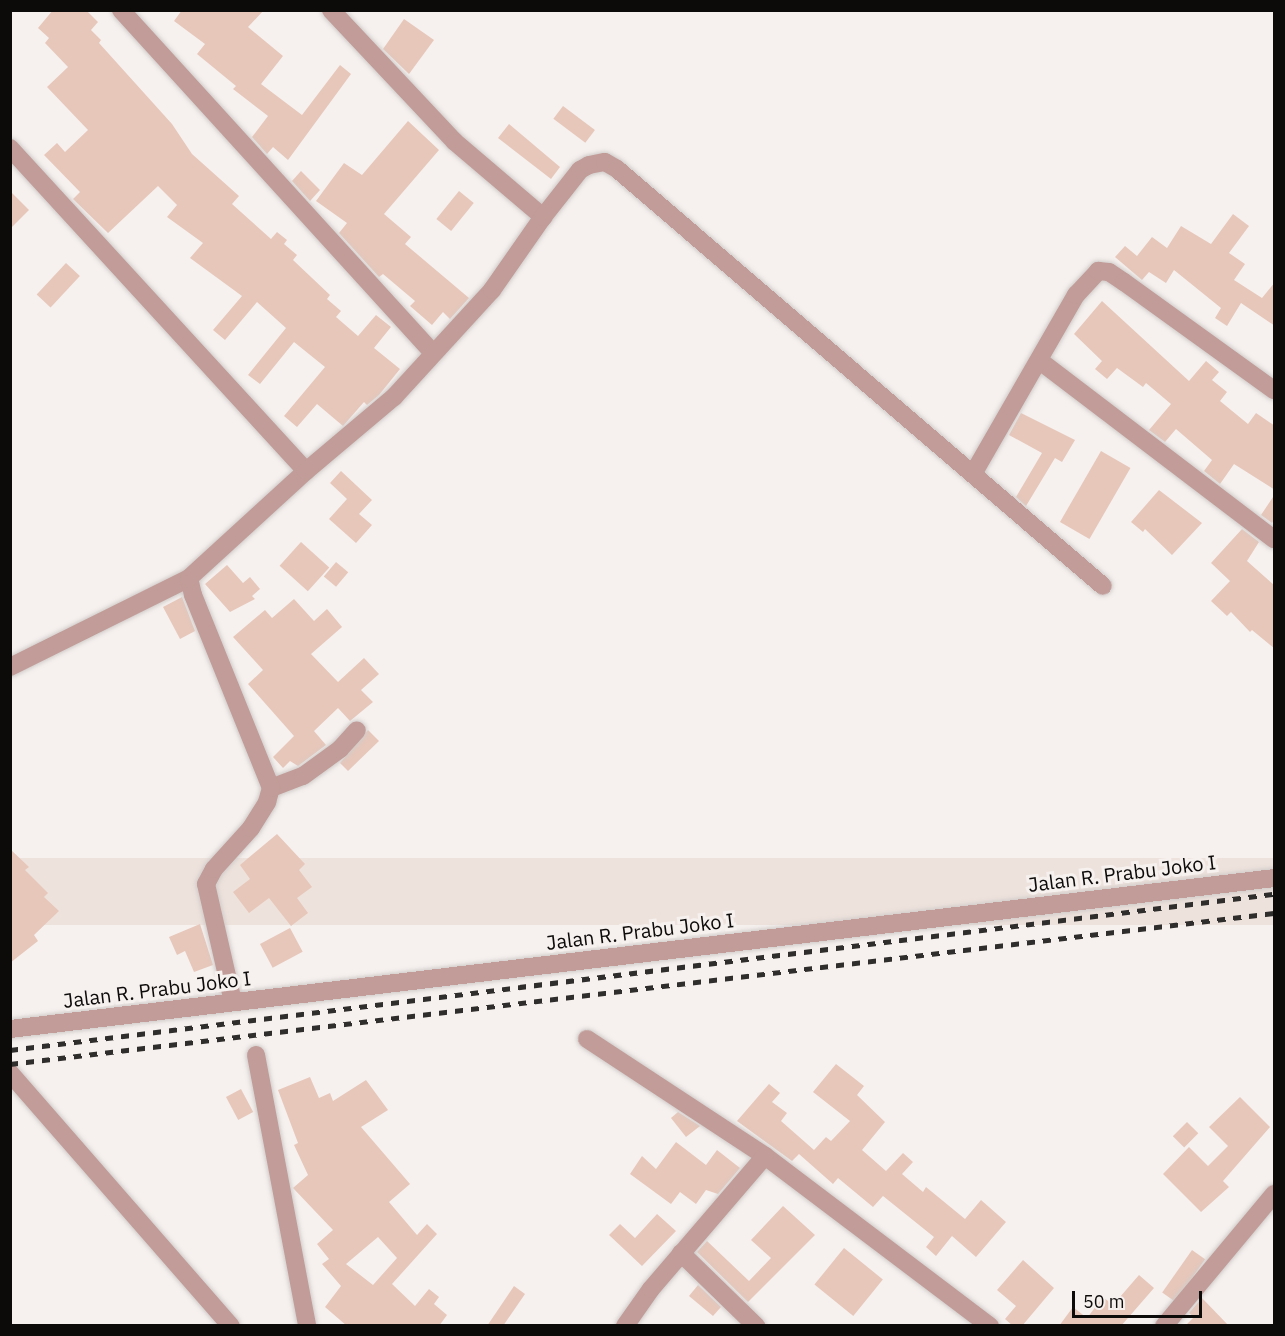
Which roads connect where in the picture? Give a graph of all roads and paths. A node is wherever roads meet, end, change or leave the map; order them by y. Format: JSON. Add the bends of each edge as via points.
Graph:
{"nodes":[{"id":1,"x":121,"y":10,"type":"edge"},
{"id":2,"x":332,"y":10,"type":"edge"},
{"id":3,"x":10,"y":148,"type":"edge"},
{"id":4,"x":543,"y":217,"type":"junction"},
{"id":5,"x":434,"y":352,"type":"junction"},
{"id":6,"x":1040,"y":361,"type":"junction"},
{"id":7,"x":1275,"y":390,"type":"edge"},
{"id":8,"x":306,"y":471,"type":"junction"},
{"id":9,"x":973,"y":474,"type":"junction"},
{"id":10,"x":1275,"y":538,"type":"edge"},
{"id":11,"x":189,"y":578,"type":"junction"},
{"id":12,"x":1103,"y":586,"type":"dead end"},
{"id":13,"x":10,"y":667,"type":"edge"},
{"id":14,"x":357,"y":730,"type":"dead end"},
{"id":15,"x":271,"y":788,"type":"junction"},
{"id":16,"x":1275,"y":878,"type":"edge"},
{"id":17,"x":233,"y":1002,"type":"junction"},
{"id":18,"x":10,"y":1029,"type":"edge"},
{"id":19,"x":587,"y":1039,"type":"dead end"},
{"id":20,"x":256,"y":1055,"type":"dead end"},
{"id":21,"x":10,"y":1073,"type":"edge"},
{"id":22,"x":765,"y":1156,"type":"junction"},
{"id":23,"x":1275,"y":1194,"type":"edge"},
{"id":24,"x":681,"y":1253,"type":"junction"},
{"id":25,"x":231,"y":1326,"type":"edge"},
{"id":26,"x":307,"y":1326,"type":"edge"},
{"id":27,"x":625,"y":1326,"type":"edge"},
{"id":28,"x":756,"y":1326,"type":"edge"},
{"id":29,"x":990,"y":1326,"type":"edge"},
{"id":30,"x":1164,"y":1326,"type":"edge"}],
"edges":[{"from":1,"to":5,"type":"street"},
{"from":2,"to":4,"type":"street","via":[[455,142]]},
{"from":3,"to":8,"type":"street"},
{"from":4,"to":5,"type":"street","via":[[492,290]]},
{"from":4,"to":9,"type":"street","via":[[580,170],[597,162],[611,165]]},
{"from":5,"to":8,"type":"street","via":[[394,397]]},
{"from":6,"to":7,"type":"street","via":[[1076,295],[1098,271],[1109,272]]},
{"from":6,"to":9,"type":"street"},
{"from":6,"to":10,"type":"street"},
{"from":8,"to":11,"type":"street"},
{"from":9,"to":12,"type":"street"},
{"from":11,"to":13,"type":"street"},
{"from":11,"to":15,"type":"street"},
{"from":14,"to":15,"type":"street","via":[[340,749],[303,776]]},
{"from":15,"to":17,"type":"street","via":[[251,828],[214,869],[206,884]]},
{"from":16,"to":17,"type":"street","name":"Jalan R. Prabu Joko I"},
{"from":17,"to":18,"type":"street","name":"Jalan R. Prabu Joko I"},
{"from":19,"to":22,"type":"street"},
{"from":20,"to":26,"type":"street"},
{"from":21,"to":25,"type":"street"},
{"from":22,"to":24,"type":"street"},
{"from":22,"to":29,"type":"street"},
{"from":23,"to":30,"type":"street"},
{"from":24,"to":27,"type":"street"},
{"from":24,"to":28,"type":"street"}]}
